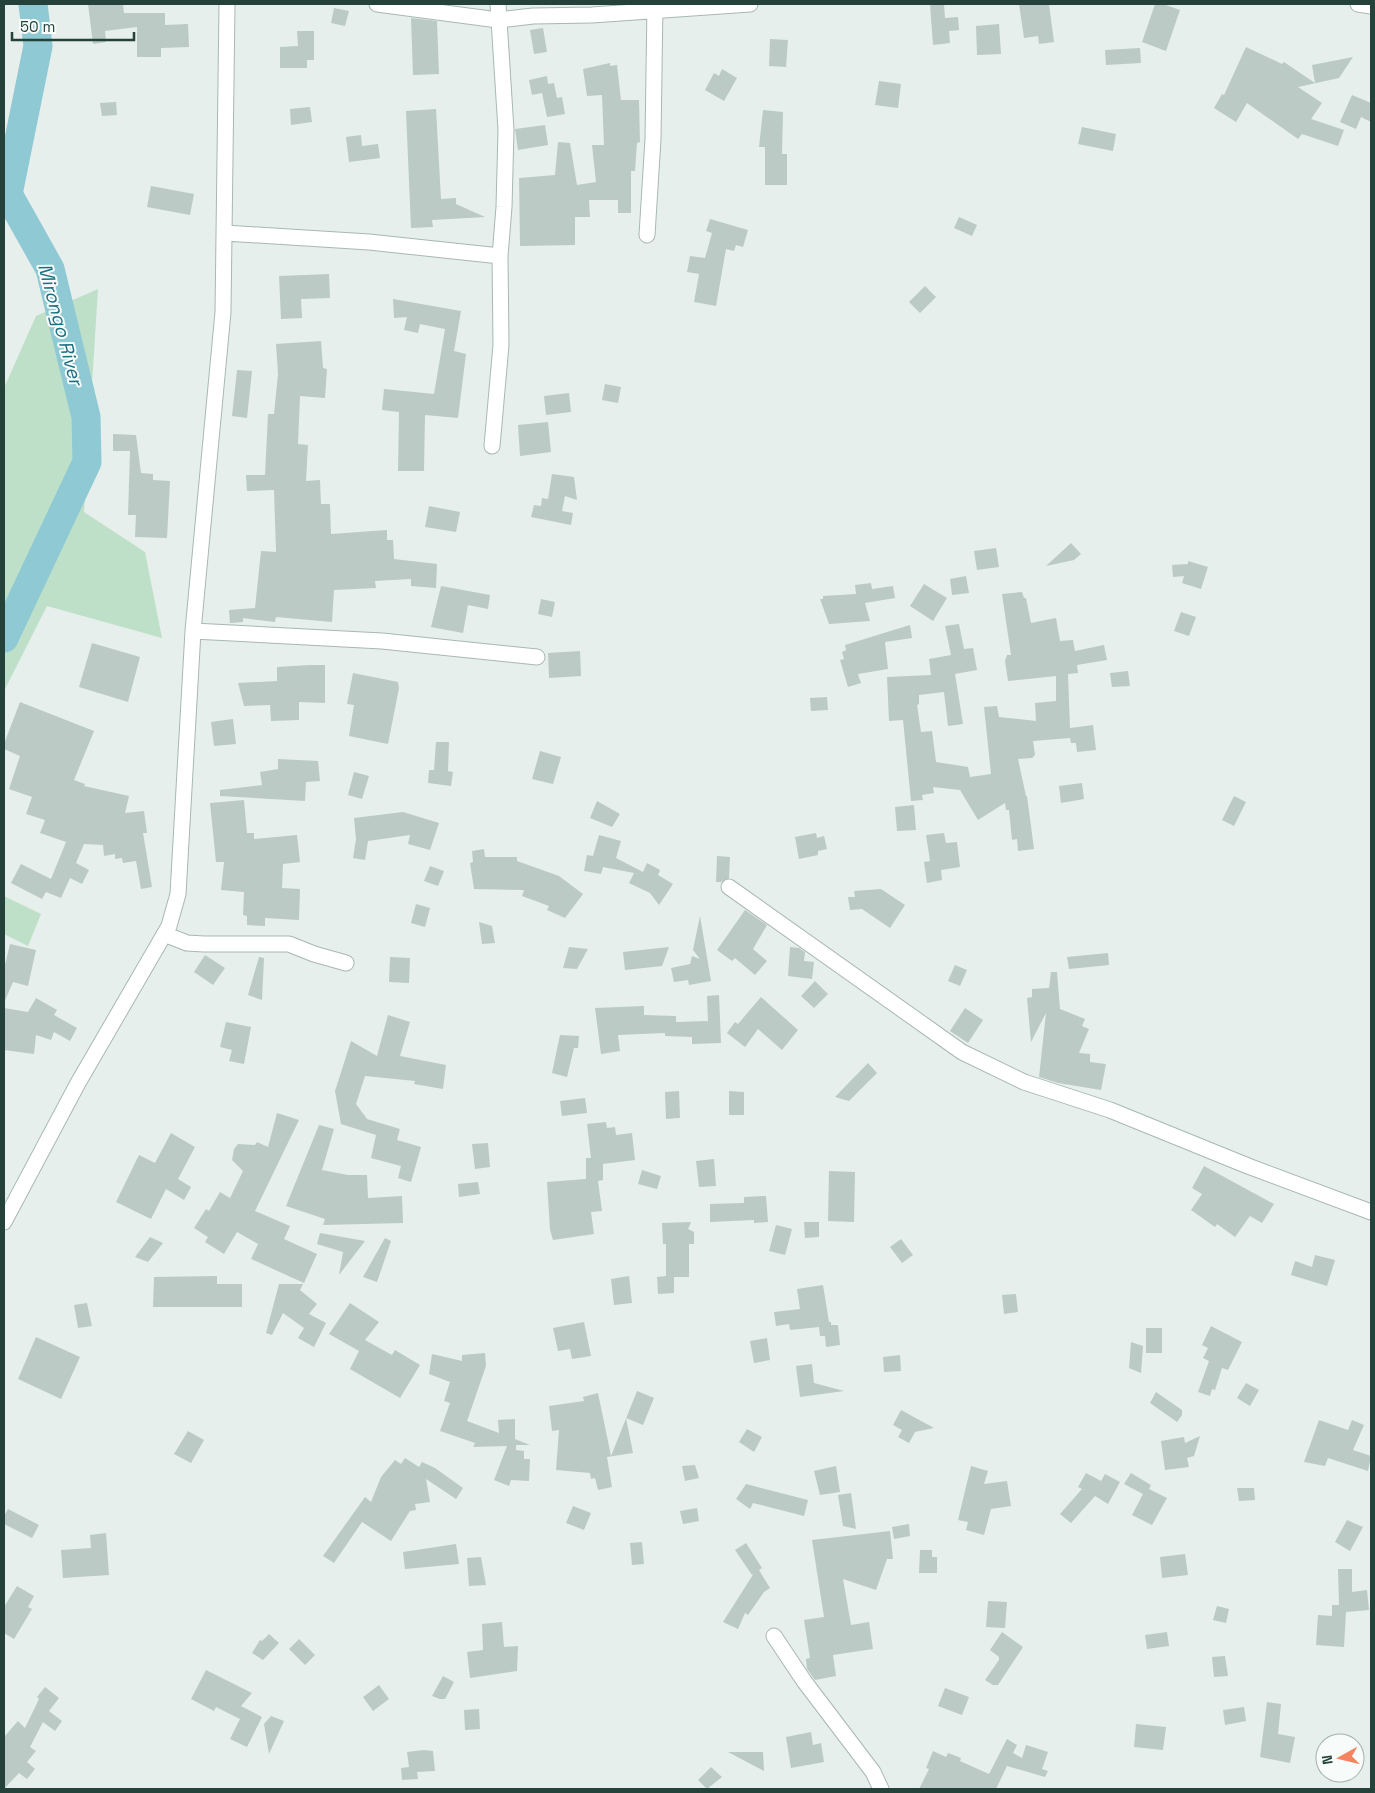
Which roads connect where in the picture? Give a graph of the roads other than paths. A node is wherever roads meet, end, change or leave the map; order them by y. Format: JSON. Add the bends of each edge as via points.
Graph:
{"nodes":[{"id":1,"x":227,"y":4,"type":"edge"},
{"id":2,"x":377,"y":4,"type":"edge"},
{"id":3,"x":498,"y":4,"type":"edge"},
{"id":4,"x":750,"y":4,"type":"edge"},
{"id":5,"x":1358,"y":4,"type":"edge"},
{"id":6,"x":1371,"y":6,"type":"edge"},
{"id":7,"x":655,"y":7,"type":"edge"},
{"id":8,"x":498,"y":20,"type":"junction"},
{"id":9,"x":225,"y":234,"type":"junction"},
{"id":10,"x":647,"y":235,"type":"dead end"},
{"id":11,"x":500,"y":256,"type":"junction"},
{"id":12,"x":492,"y":446,"type":"dead end"},
{"id":13,"x":193,"y":631,"type":"junction"},
{"id":14,"x":537,"y":658,"type":"dead end"},
{"id":15,"x":729,"y":887,"type":"dead end"},
{"id":16,"x":164,"y":934,"type":"junction"},
{"id":17,"x":346,"y":963,"type":"dead end"},
{"id":18,"x":1371,"y":1212,"type":"edge"},
{"id":19,"x":4,"y":1222,"type":"edge"},
{"id":20,"x":774,"y":1636,"type":"dead end"},
{"id":21,"x":881,"y":1789,"type":"edge"}],
"edges":[{"from":1,"to":9,"type":"street"},
{"from":2,"to":8,"type":"street"},
{"from":3,"to":8,"type":"street"},
{"from":4,"to":7,"type":"street"},
{"from":5,"to":6,"type":"street"},
{"from":7,"to":8,"type":"street","via":[[592,15]]},
{"from":7,"to":10,"type":"street","via":[[654,139]]},
{"from":8,"to":11,"type":"street","via":[[506,130]]},
{"from":9,"to":11,"type":"street","via":[[369,242]]},
{"from":9,"to":13,"type":"street","via":[[223,312]]},
{"from":11,"to":12,"type":"street","via":[[501,345]]},
{"from":13,"to":14,"type":"street","via":[[382,641]]},
{"from":13,"to":16,"type":"street","via":[[178,894]]},
{"from":15,"to":18,"type":"street","via":[[962,1052],[1024,1082],[1110,1110]]},
{"from":16,"to":17,"type":"street","via":[[187,943],[289,944]]},
{"from":16,"to":19,"type":"street","via":[[78,1083]]},
{"from":20,"to":21,"type":"street","via":[[873,1772]]}]}
